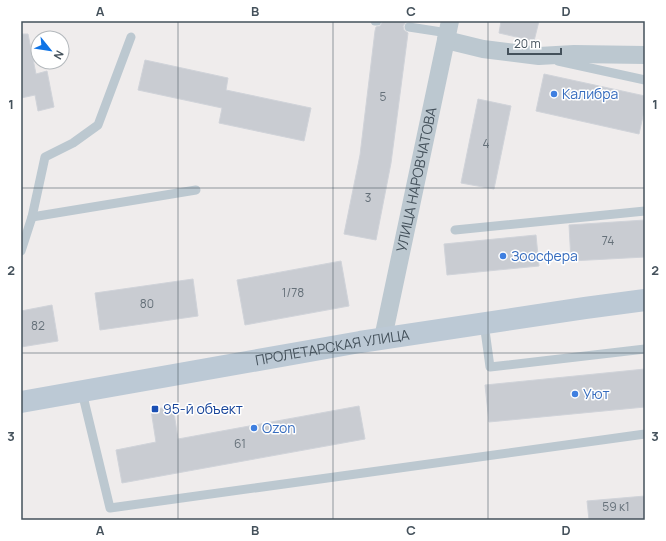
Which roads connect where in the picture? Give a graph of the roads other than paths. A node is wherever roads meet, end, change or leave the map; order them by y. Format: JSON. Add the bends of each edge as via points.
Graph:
{"nodes":[{"id":1,"x":409,"y":27,"type":"dead end"},
{"id":2,"x":448,"y":31,"type":"edge"},
{"id":3,"x":131,"y":37,"type":"dead end"},
{"id":4,"x":539,"y":56,"type":"junction"},
{"id":5,"x":645,"y":56,"type":"edge"},
{"id":6,"x":645,"y":80,"type":"edge"},
{"id":7,"x":196,"y":190,"type":"dead end"},
{"id":8,"x":645,"y":211,"type":"edge"},
{"id":9,"x":32,"y":217,"type":"junction"},
{"id":10,"x":455,"y":230,"type":"dead end"},
{"id":11,"x":21,"y":251,"type":"edge"},
{"id":12,"x":645,"y":300,"type":"edge"},
{"id":13,"x":484,"y":323,"type":"junction"},
{"id":14,"x":383,"y":338,"type":"junction"},
{"id":15,"x":645,"y":350,"type":"edge"},
{"id":16,"x":82,"y":392,"type":"junction"},
{"id":17,"x":21,"y":402,"type":"edge"},
{"id":18,"x":645,"y":434,"type":"edge"}],
"edges":[{"from":1,"to":2,"type":"lane"},
{"from":2,"to":4,"type":"street","via":[[483,49]]},
{"from":2,"to":14,"type":"street","name":"УЛИЦА НАРОВЧАТОВА"},
{"from":3,"to":9,"type":"lane","via":[[98,125],[73,143],[45,157]]},
{"from":4,"to":5,"type":"street"},
{"from":4,"to":6,"type":"lane"},
{"from":7,"to":9,"type":"lane"},
{"from":8,"to":10,"type":"lane"},
{"from":9,"to":11,"type":"lane"},
{"from":12,"to":13,"type":"street","name":"ПРОЛЕТАРСКАЯ УЛИЦА"},
{"from":13,"to":14,"type":"street","name":"ПРОЛЕТАРСКАЯ УЛИЦА"},
{"from":13,"to":15,"type":"lane","via":[[490,367]]},
{"from":14,"to":16,"type":"street","name":"ПРОЛЕТАРСКАЯ УЛИЦА"},
{"from":16,"to":17,"type":"street","name":"ПРОЛЕТАРСКАЯ УЛИЦА"},
{"from":16,"to":18,"type":"lane","via":[[110,508]]}]}
